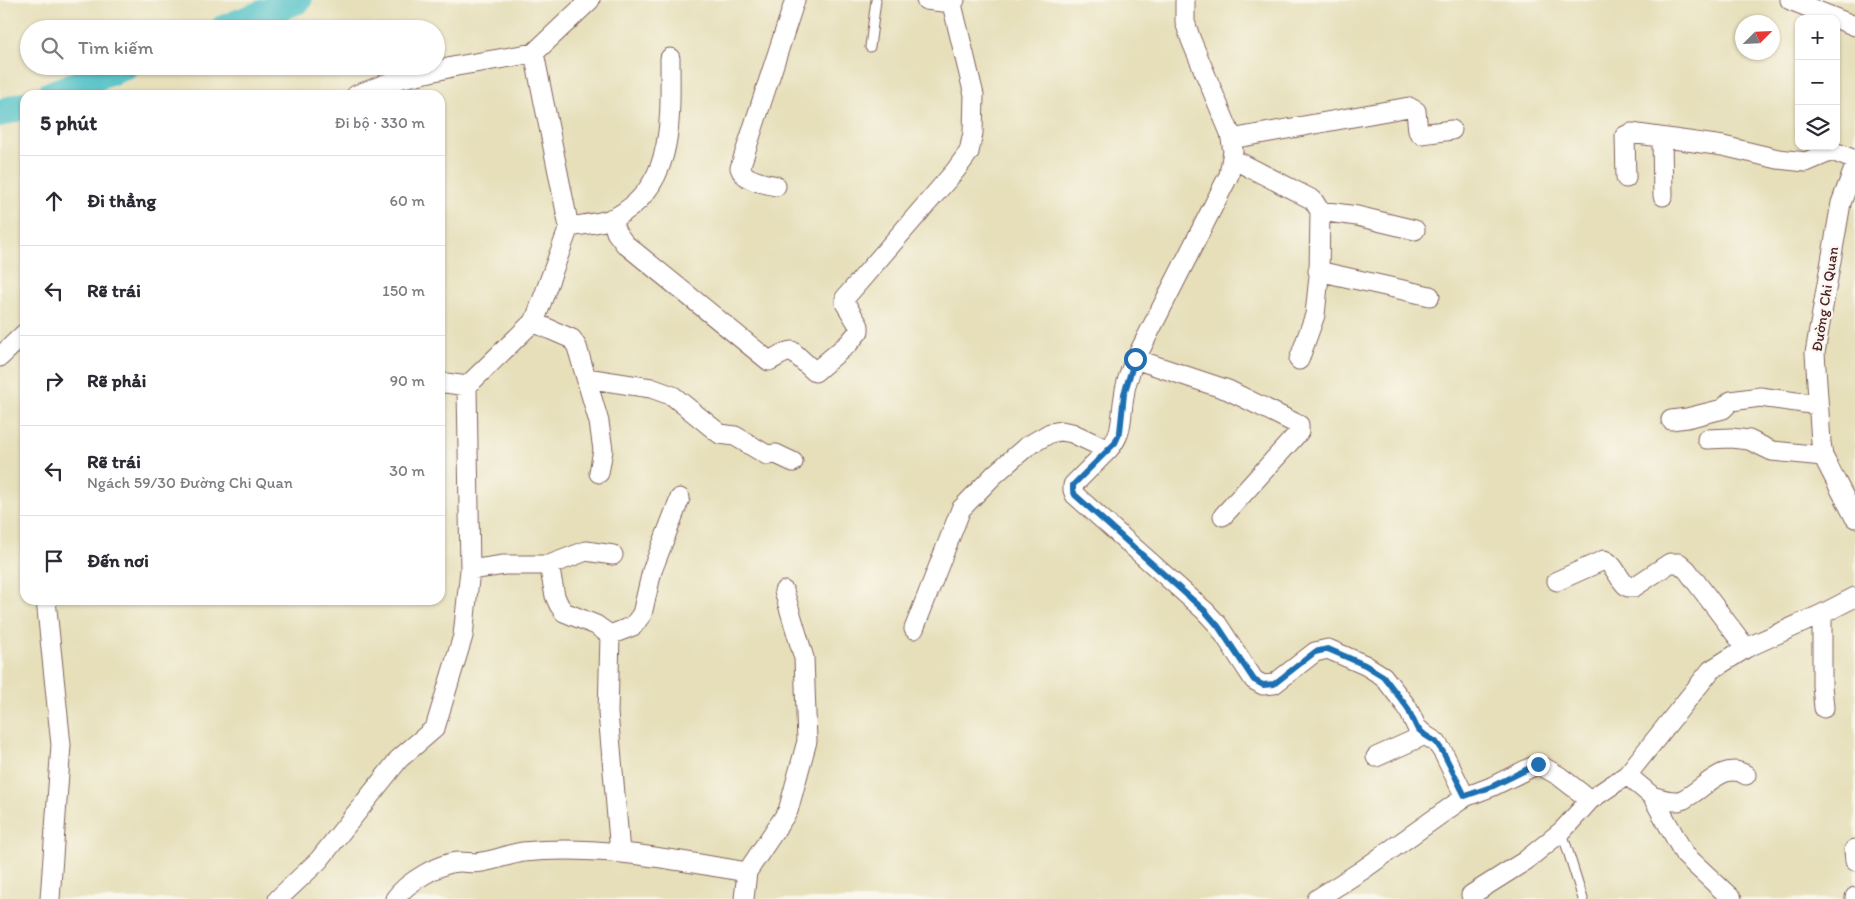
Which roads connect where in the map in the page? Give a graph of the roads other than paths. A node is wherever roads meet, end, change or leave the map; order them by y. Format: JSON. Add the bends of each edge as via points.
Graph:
{"nodes":[{"id":1,"x":590,"y":0,"type":"edge"},
{"id":2,"x":795,"y":0,"type":"edge"},
{"id":3,"x":876,"y":0,"type":"edge"},
{"id":4,"x":926,"y":0,"type":"edge"},
{"id":5,"x":953,"y":0,"type":"edge"},
{"id":6,"x":1185,"y":0,"type":"edge"},
{"id":7,"x":1790,"y":0,"type":"edge"},
{"id":8,"x":1855,"y":26,"type":"edge"},
{"id":9,"x":870,"y":47,"type":"dead end"},
{"id":10,"x":534,"y":53,"type":"junction"},
{"id":11,"x":670,"y":58,"type":"dead end"},
{"id":12,"x":445,"y":70,"type":"edge"},
{"id":13,"x":431,"y":75,"type":"edge"},
{"id":14,"x":391,"y":89,"type":"edge"},
{"id":15,"x":1452,"y":130,"type":"dead end"},
{"id":16,"x":1662,"y":138,"type":"junction"},
{"id":17,"x":1232,"y":139,"type":"junction"},
{"id":18,"x":1233,"y":159,"type":"junction"},
{"id":19,"x":1855,"y":160,"type":"edge"},
{"id":20,"x":1855,"y":166,"type":"edge"},
{"id":21,"x":1626,"y":178,"type":"dead end"},
{"id":22,"x":776,"y":186,"type":"dead end"},
{"id":23,"x":1663,"y":196,"type":"dead end"},
{"id":24,"x":1320,"y":210,"type":"junction"},
{"id":25,"x":612,"y":218,"type":"junction"},
{"id":26,"x":569,"y":227,"type":"junction"},
{"id":27,"x":1415,"y":230,"type":"dead end"},
{"id":28,"x":1318,"y":271,"type":"junction"},
{"id":29,"x":1430,"y":296,"type":"dead end"},
{"id":30,"x":532,"y":322,"type":"junction"},
{"id":31,"x":20,"y":338,"type":"edge"},
{"id":32,"x":0,"y":357,"type":"edge"},
{"id":33,"x":1135,"y":359,"type":"junction"},
{"id":34,"x":1299,"y":360,"type":"dead end"},
{"id":35,"x":586,"y":378,"type":"junction"},
{"id":36,"x":445,"y":383,"type":"edge"},
{"id":37,"x":467,"y":386,"type":"junction"},
{"id":38,"x":1818,"y":405,"type":"junction"},
{"id":39,"x":1671,"y":420,"type":"dead end"},
{"id":40,"x":1707,"y":439,"type":"dead end"},
{"id":41,"x":1108,"y":450,"type":"junction"},
{"id":42,"x":1823,"y":456,"type":"junction"},
{"id":43,"x":793,"y":462,"type":"dead end"},
{"id":44,"x":599,"y":473,"type":"dead end"},
{"id":45,"x":1848,"y":490,"type":"edge"},
{"id":46,"x":680,"y":498,"type":"dead end"},
{"id":47,"x":1223,"y":516,"type":"dead end"},
{"id":48,"x":1855,"y":518,"type":"edge"},
{"id":49,"x":613,"y":555,"type":"dead end"},
{"id":50,"x":549,"y":565,"type":"junction"},
{"id":51,"x":470,"y":570,"type":"junction"},
{"id":52,"x":1557,"y":581,"type":"dead end"},
{"id":53,"x":784,"y":591,"type":"dead end"},
{"id":54,"x":1855,"y":597,"type":"edge"},
{"id":55,"x":46,"y":605,"type":"edge"},
{"id":56,"x":1822,"y":614,"type":"junction"},
{"id":57,"x":914,"y":629,"type":"dead end"},
{"id":58,"x":610,"y":636,"type":"junction"},
{"id":59,"x":1746,"y":648,"type":"junction"},
{"id":60,"x":1824,"y":708,"type":"dead end"},
{"id":61,"x":1425,"y":735,"type":"junction"},
{"id":62,"x":1376,"y":757,"type":"dead end"},
{"id":63,"x":1627,"y":775,"type":"junction"},
{"id":64,"x":1746,"y":775,"type":"dead end"},
{"id":65,"x":1465,"y":796,"type":"junction"},
{"id":66,"x":1652,"y":796,"type":"junction"},
{"id":67,"x":1590,"y":800,"type":"junction"},
{"id":68,"x":1562,"y":831,"type":"junction"},
{"id":69,"x":1855,"y":849,"type":"edge"},
{"id":70,"x":620,"y":852,"type":"junction"},
{"id":71,"x":1855,"y":861,"type":"edge"},
{"id":72,"x":747,"y":872,"type":"junction"},
{"id":73,"x":50,"y":899,"type":"edge"},
{"id":74,"x":278,"y":899,"type":"edge"},
{"id":75,"x":395,"y":899,"type":"edge"},
{"id":76,"x":744,"y":899,"type":"edge"},
{"id":77,"x":1317,"y":899,"type":"edge"},
{"id":78,"x":1473,"y":899,"type":"edge"},
{"id":79,"x":1583,"y":899,"type":"edge"},
{"id":80,"x":1732,"y":899,"type":"edge"}],
"edges":[{"from":1,"to":10,"type":"street"},
{"from":2,"to":22,"type":"street","via":[[740,168],[743,175]]},
{"from":3,"to":9,"type":"lane"},
{"from":4,"to":5,"type":"street"},
{"from":5,"to":25,"type":"street","via":[[974,95],[969,152],[845,298],[859,331],[815,372],[792,352],[783,352],[769,361],[625,244],[616,232]]},
{"from":6,"to":17,"type":"street","via":[[1186,22],[1192,40]]},
{"from":7,"to":8,"type":"street"},
{"from":10,"to":12,"type":"street"},
{"from":10,"to":26,"type":"street"},
{"from":11,"to":25,"type":"street","via":[[670,120],[663,163],[640,201]]},
{"from":13,"to":14,"type":"street"},
{"from":15,"to":17,"type":"street","via":[[1421,134],[1416,111],[1409,107]]},
{"from":16,"to":19,"type":"street","via":[[1723,146],[1778,159],[1806,162],[1832,151]]},
{"from":16,"to":21,"type":"street","via":[[1631,133],[1625,136]]},
{"from":16,"to":23,"type":"street"},
{"from":17,"to":18,"type":"street"},
{"from":18,"to":24,"type":"street","via":[[1313,200]]},
{"from":18,"to":33,"type":"street","via":[[1229,175]]},
{"from":20,"to":38,"type":"street","name":"Đường Chi Quan","via":[[1841,202],[1814,353]]},
{"from":24,"to":27,"type":"street"},
{"from":24,"to":28,"type":"street"},
{"from":25,"to":26,"type":"street"},
{"from":26,"to":30,"type":"street"},
{"from":28,"to":29,"type":"street"},
{"from":28,"to":34,"type":"street","via":[[1315,315]]},
{"from":30,"to":35,"type":"street","via":[[572,339]]},
{"from":30,"to":37,"type":"street"},
{"from":31,"to":32,"type":"street"},
{"from":33,"to":41,"type":"street","via":[[1124,394],[1120,432]]},
{"from":33,"to":47,"type":"street","via":[[1228,390],[1300,426],[1300,432]]},
{"from":35,"to":43,"type":"street","via":[[652,388],[673,396],[720,434],[735,436],[767,455],[776,454]]},
{"from":35,"to":44,"type":"street","via":[[599,422],[603,450]]},
{"from":36,"to":37,"type":"street"},
{"from":37,"to":51,"type":"street"},
{"from":38,"to":39,"type":"street","via":[[1760,398],[1731,401],[1723,409]]},
{"from":38,"to":42,"type":"street","name":"Đường Chi Quan"},
{"from":40,"to":42,"type":"street","via":[[1749,440],[1772,451]]},
{"from":41,"to":57,"type":"street","via":[[1072,433],[1050,433],[994,475],[961,509]]},
{"from":41,"to":61,"type":"street","via":[[1073,485],[1075,495],[1205,611],[1254,680],[1263,685],[1274,684],[1315,652],[1328,649],[1383,676]]},
{"from":42,"to":45,"type":"street","name":"Đường Chi Quan"},
{"from":45,"to":48,"type":"street","name":"Đường Chi Quan"},
{"from":46,"to":58,"type":"street","via":[[652,571],[642,614],[633,626]]},
{"from":49,"to":50,"type":"street","via":[[586,551]]},
{"from":50,"to":51,"type":"street"},
{"from":50,"to":58,"type":"street","via":[[555,596],[564,612],[596,625]]},
{"from":51,"to":74,"type":"street","via":[[463,636],[435,728],[399,759],[319,860]]},
{"from":52,"to":59,"type":"street","via":[[1604,560],[1611,563],[1628,588],[1670,563],[1679,563]]},
{"from":53,"to":72,"type":"street","via":[[804,658],[807,741],[788,811]]},
{"from":54,"to":56,"type":"street"},
{"from":55,"to":73,"type":"street","via":[[60,745]]},
{"from":56,"to":59,"type":"street"},
{"from":56,"to":60,"type":"street"},
{"from":58,"to":70,"type":"street","via":[[608,713]]},
{"from":59,"to":63,"type":"street","via":[[1711,670]]},
{"from":61,"to":62,"type":"street"},
{"from":61,"to":65,"type":"street","via":[[1443,752]]},
{"from":63,"to":66,"type":"street"},
{"from":63,"to":67,"type":"street"},
{"from":64,"to":66,"type":"street","via":[[1739,770],[1726,772],[1681,800],[1668,801]]},
{"from":65,"to":67,"type":"street","via":[[1538,764]]},
{"from":65,"to":77,"type":"street"},
{"from":66,"to":80,"type":"street","via":[[1685,855]]},
{"from":67,"to":68,"type":"street"},
{"from":68,"to":78,"type":"street","via":[[1525,861],[1471,894]]},
{"from":68,"to":79,"type":"lane"},
{"from":69,"to":71,"type":"street"},
{"from":70,"to":72,"type":"street"},
{"from":70,"to":75,"type":"street","via":[[522,852],[472,864],[446,864],[412,883]]},
{"from":72,"to":76,"type":"street"}]}
